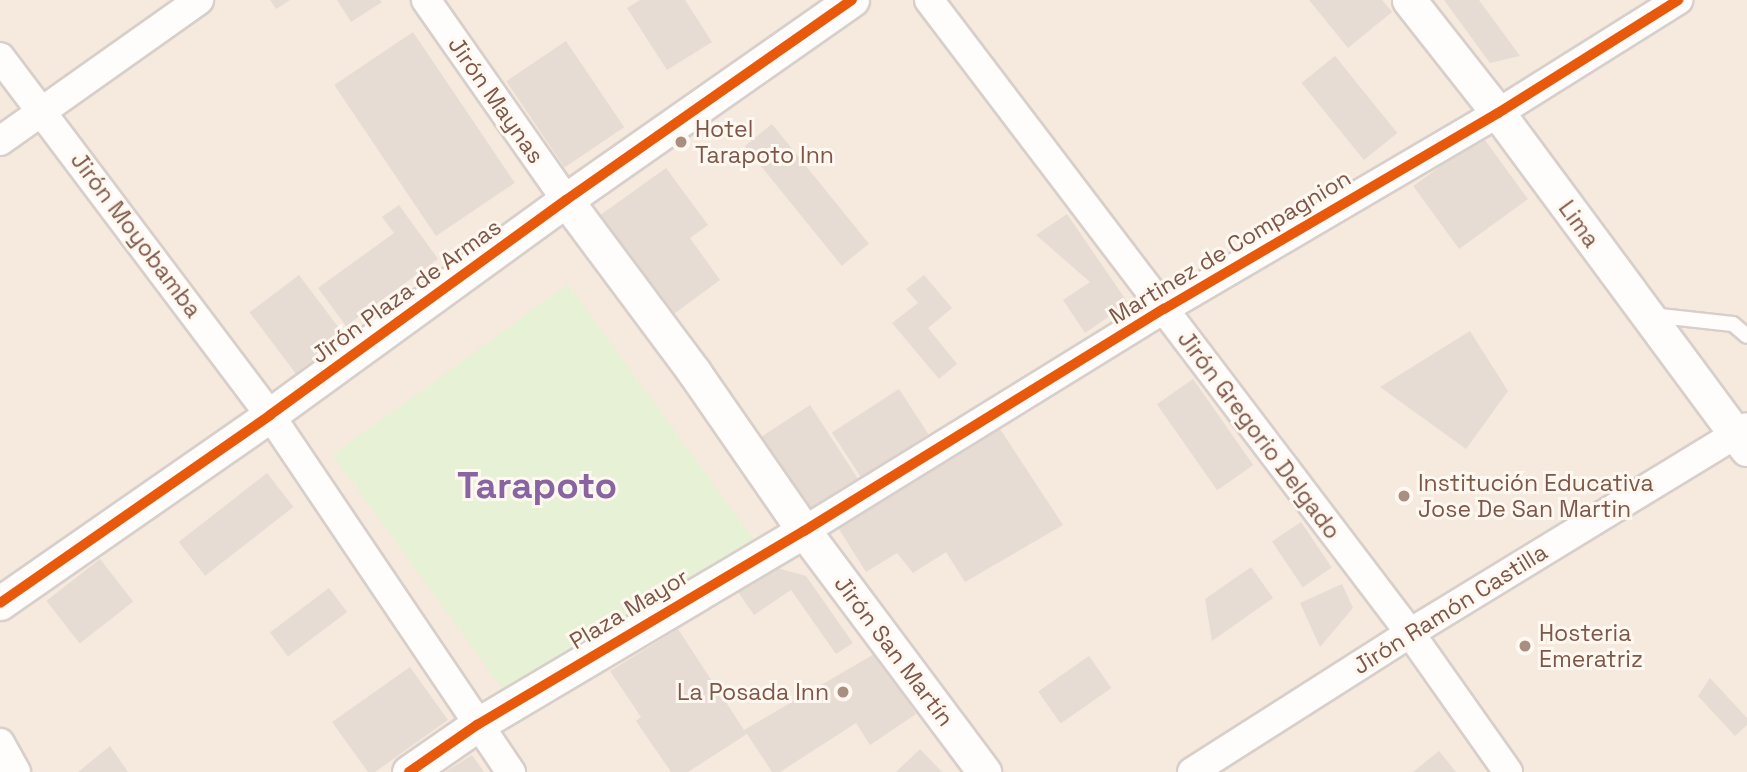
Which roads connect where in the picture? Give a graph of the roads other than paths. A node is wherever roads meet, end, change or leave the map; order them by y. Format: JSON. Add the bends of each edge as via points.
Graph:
{"nodes":[{"id":1,"x":200,"y":0,"type":"edge"},
{"id":2,"x":426,"y":0,"type":"edge"},
{"id":3,"x":852,"y":0,"type":"edge"},
{"id":4,"x":929,"y":0,"type":"edge"},
{"id":5,"x":1409,"y":0,"type":"edge"},
{"id":6,"x":1678,"y":0,"type":"edge"},
{"id":7,"x":0,"y":57,"type":"edge"},
{"id":8,"x":43,"y":110,"type":"junction"},
{"id":9,"x":1498,"y":113,"type":"junction"},
{"id":10,"x":0,"y":141,"type":"edge"},
{"id":11,"x":566,"y":200,"type":"junction"},
{"id":12,"x":1164,"y":309,"type":"junction"},
{"id":13,"x":1646,"y":315,"type":"junction"},
{"id":14,"x":1747,"y":335,"type":"edge"},
{"id":15,"x":270,"y":415,"type":"junction"},
{"id":16,"x":1743,"y":437,"type":"edge"},
{"id":17,"x":804,"y":531,"type":"junction"},
{"id":18,"x":0,"y":603,"type":"edge"},
{"id":19,"x":1410,"y":633,"type":"junction"},
{"id":20,"x":477,"y":725,"type":"junction"},
{"id":21,"x":0,"y":744,"type":"edge"},
{"id":22,"x":16,"y":772,"type":"edge"},
{"id":23,"x":410,"y":772,"type":"edge"},
{"id":24,"x":511,"y":772,"type":"edge"},
{"id":25,"x":984,"y":772,"type":"edge"},
{"id":26,"x":1192,"y":772,"type":"edge"},
{"id":27,"x":1508,"y":772,"type":"edge"}],
"edges":[{"from":1,"to":8,"type":"street"},
{"from":2,"to":11,"type":"street","name":"Jirón Maynas"},
{"from":3,"to":11,"type":"street","name":"Jirón Plaza de Armas"},
{"from":4,"to":12,"type":"street","name":"Jirón Gregorio Delgado"},
{"from":5,"to":9,"type":"street","name":"Lima"},
{"from":6,"to":9,"type":"street","name":"Martinez de Compagnion"},
{"from":7,"to":8,"type":"street","name":"Jirón Moyobamba"},
{"from":8,"to":10,"type":"street"},
{"from":8,"to":15,"type":"street","name":"Jirón Moyobamba"},
{"from":9,"to":12,"type":"street","name":"Martinez de Compagnion"},
{"from":9,"to":13,"type":"street","name":"Lima"},
{"from":11,"to":15,"type":"street","name":"Jirón Plaza de Armas"},
{"from":11,"to":17,"type":"street","via":[[694,372]]},
{"from":12,"to":17,"type":"street","name":"Martinez de Compagnion"},
{"from":12,"to":19,"type":"street","name":"Jirón Gregorio Delgado"},
{"from":13,"to":14,"type":"lane","via":[[1733,324]]},
{"from":13,"to":16,"type":"street","name":"Lima"},
{"from":15,"to":18,"type":"street","name":"Jirón Plaza de Armas"},
{"from":15,"to":20,"type":"street"},
{"from":16,"to":19,"type":"street","name":"Jirón Ramón Castilla"},
{"from":17,"to":20,"type":"street","name":"Plaza Mayor"},
{"from":17,"to":25,"type":"street","name":"Jirón San Martín"},
{"from":19,"to":26,"type":"street","name":"Jirón Ramón Castilla"},
{"from":19,"to":27,"type":"street","name":"Jirón Gregorio Delgado"},
{"from":20,"to":23,"type":"street","name":"Plaza Mayor"},
{"from":20,"to":24,"type":"street"},
{"from":21,"to":22,"type":"street"}]}
